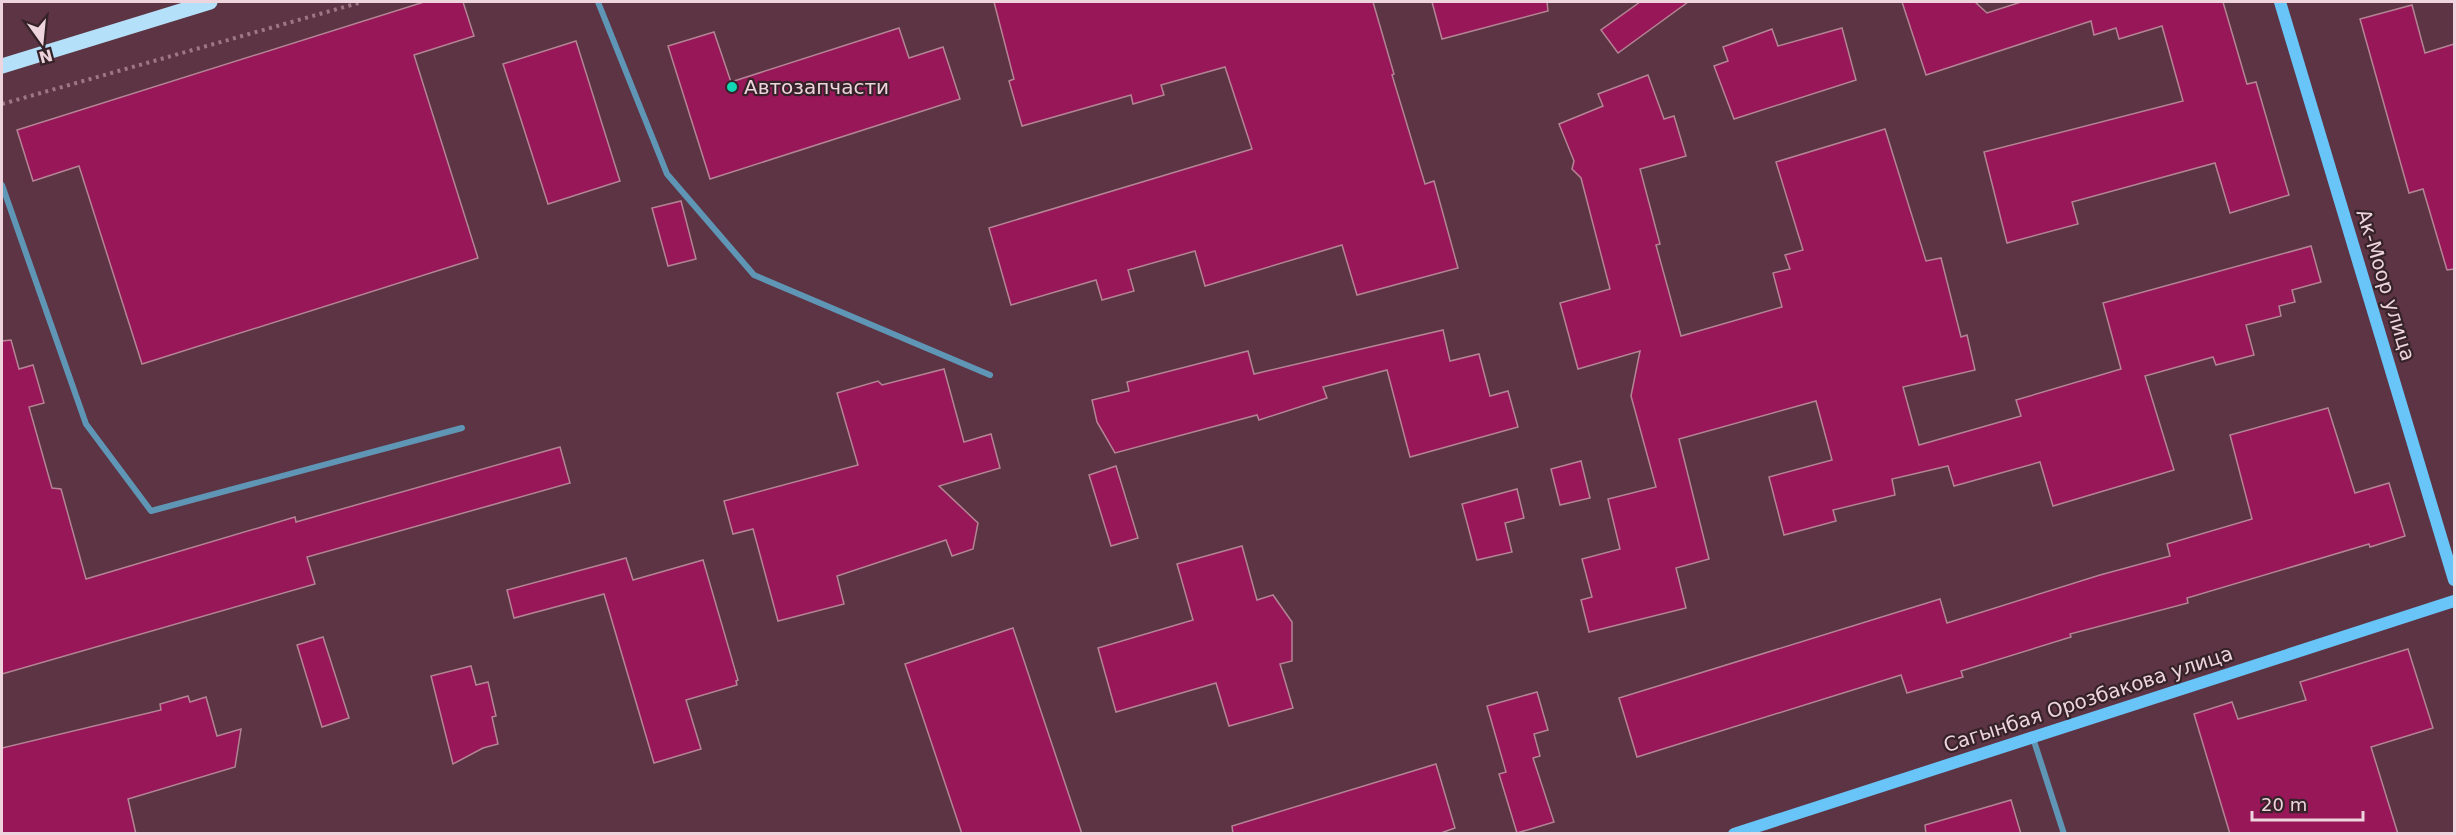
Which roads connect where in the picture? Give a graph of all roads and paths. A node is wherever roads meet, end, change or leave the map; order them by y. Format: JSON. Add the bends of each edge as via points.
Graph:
{"nodes":[{"id":1,"x":210,"y":2,"type":"edge"},
{"id":2,"x":362,"y":2,"type":"edge"},
{"id":3,"x":598,"y":2,"type":"edge"},
{"id":4,"x":2280,"y":2,"type":"edge"},
{"id":5,"x":2,"y":66,"type":"edge"},
{"id":6,"x":2,"y":104,"type":"edge"},
{"id":7,"x":2,"y":185,"type":"edge"},
{"id":8,"x":990,"y":375,"type":"dead end"},
{"id":9,"x":462,"y":428,"type":"dead end"},
{"id":10,"x":2454,"y":580,"type":"edge"},
{"id":11,"x":2454,"y":601,"type":"edge"},
{"id":12,"x":2033,"y":737,"type":"junction"},
{"id":13,"x":1734,"y":834,"type":"edge"},
{"id":14,"x":2064,"y":834,"type":"edge"}],
"edges":[{"from":1,"to":5,"type":"main road"},
{"from":2,"to":6,"type":"path"},
{"from":3,"to":8,"type":"street","via":[[667,174],[754,275]]},
{"from":4,"to":10,"type":"street","name":"Ак-Моор улица"},
{"from":7,"to":9,"type":"street","via":[[86,424],[151,511]]},
{"from":11,"to":12,"type":"street","name":"Сагынбая Орозбакова улица"},
{"from":12,"to":13,"type":"street","name":"Сагынбая Орозбакова улица"},
{"from":12,"to":14,"type":"street"}]}
